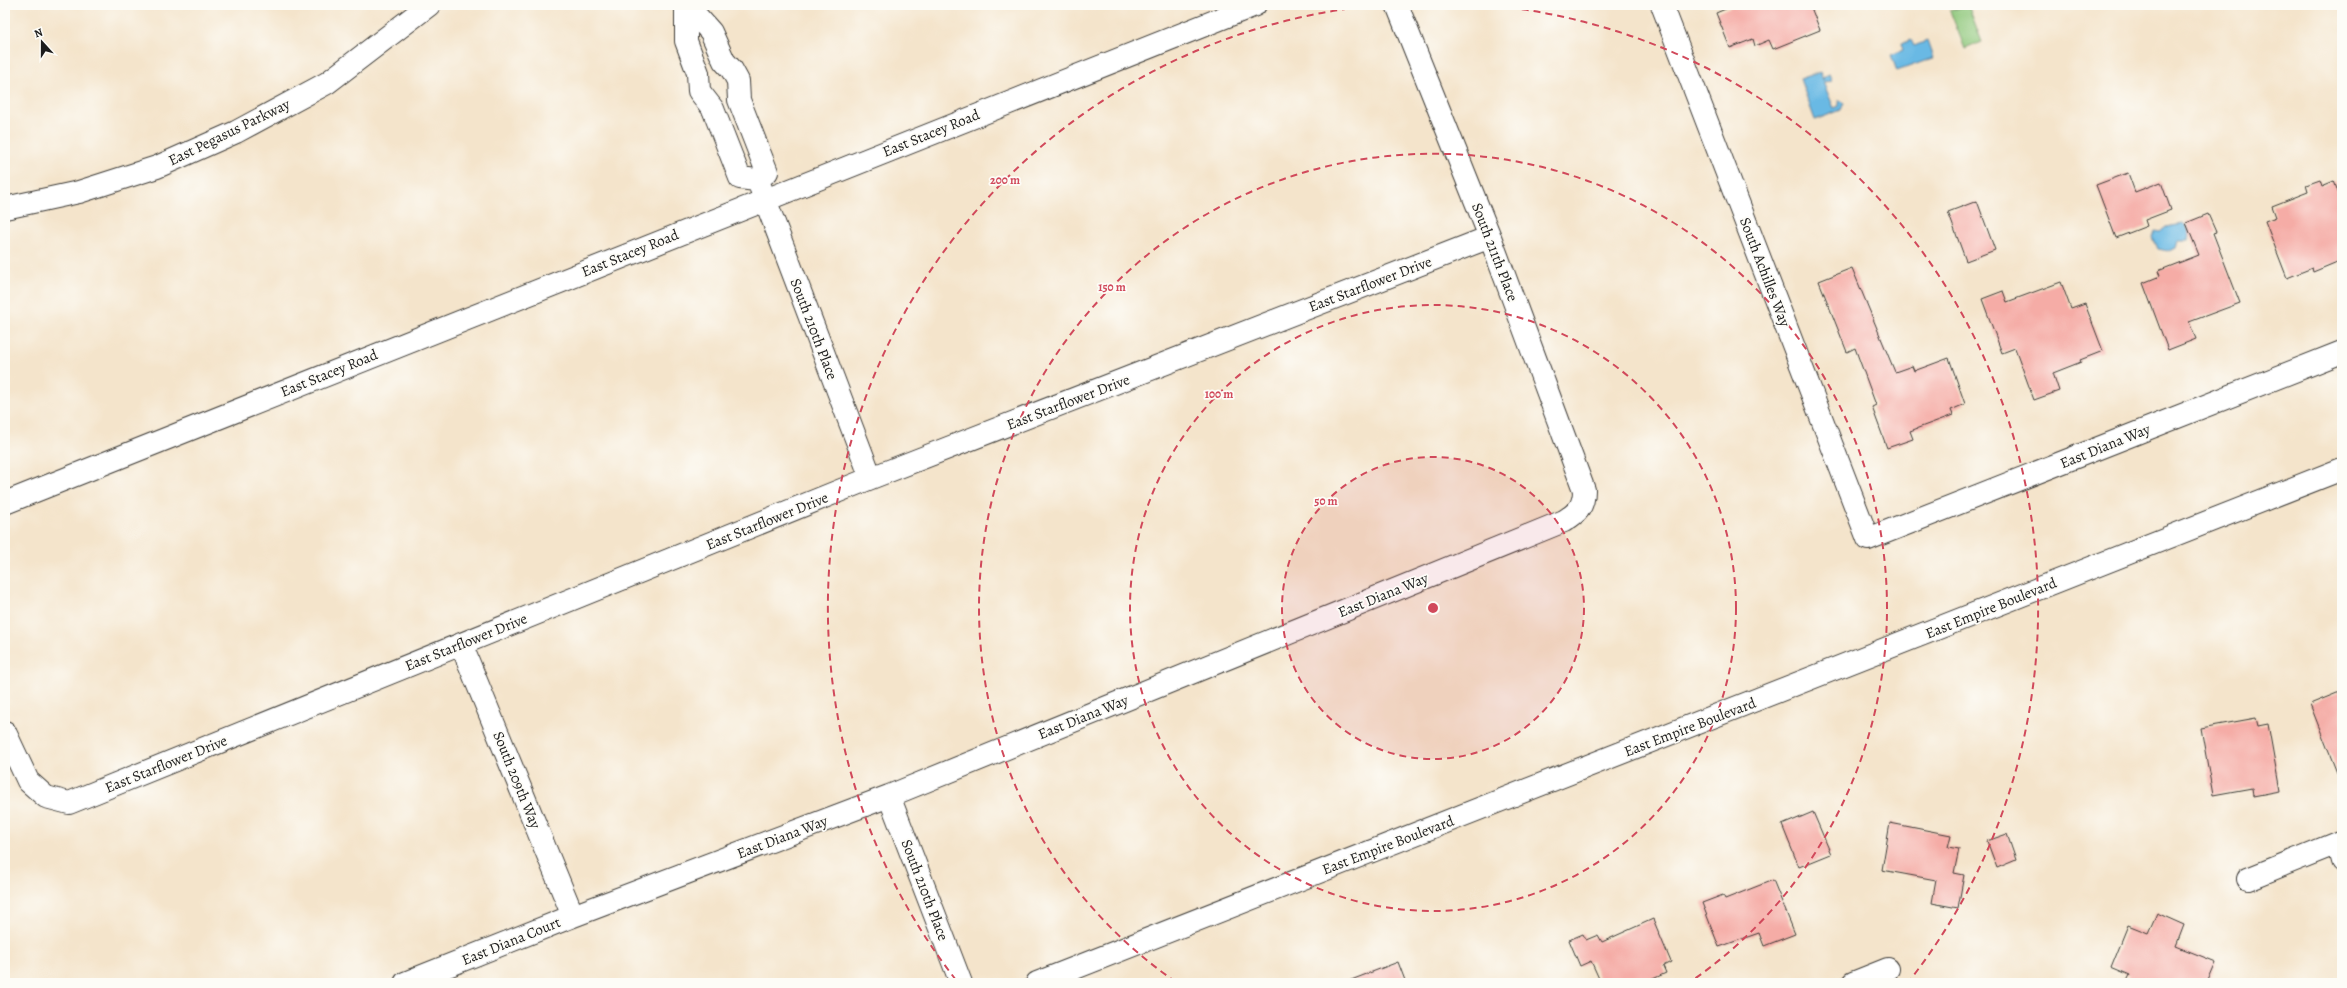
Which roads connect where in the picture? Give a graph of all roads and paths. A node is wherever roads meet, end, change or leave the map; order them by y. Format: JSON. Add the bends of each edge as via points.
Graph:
{"nodes":[{"id":1,"x":429,"y":5,"type":"edge"},
{"id":2,"x":687,"y":5,"type":"edge"},
{"id":3,"x":1255,"y":5,"type":"edge"},
{"id":4,"x":1397,"y":5,"type":"edge"},
{"id":5,"x":1662,"y":5,"type":"edge"},
{"id":6,"x":739,"y":100,"type":"junction"},
{"id":7,"x":714,"y":110,"type":"junction"},
{"id":8,"x":761,"y":189,"type":"junction"},
{"id":9,"x":5,"y":208,"type":"edge"},
{"id":10,"x":1490,"y":238,"type":"junction"},
{"id":11,"x":2342,"y":352,"type":"edge"},
{"id":12,"x":2342,"y":469,"type":"edge"},
{"id":13,"x":871,"y":478,"type":"junction"},
{"id":14,"x":1584,"y":501,"type":"joint"},
{"id":15,"x":5,"y":503,"type":"edge"},
{"id":16,"x":1868,"y":539,"type":"joint"},
{"id":17,"x":461,"y":644,"type":"junction"},
{"id":18,"x":5,"y":732,"type":"edge"},
{"id":19,"x":889,"y":796,"type":"junction"},
{"id":20,"x":2340,"y":849,"type":"edge"},
{"id":21,"x":2248,"y":878,"type":"dead end"},
{"id":22,"x":573,"y":916,"type":"junction"},
{"id":23,"x":1888,"y":969,"type":"dead end"},
{"id":24,"x":405,"y":983,"type":"edge"},
{"id":25,"x":961,"y":983,"type":"edge"},
{"id":26,"x":1037,"y":983,"type":"edge"},
{"id":27,"x":1853,"y":983,"type":"edge"}],
"edges":[{"from":1,"to":9,"type":"street","name":"East Pegasus Parkway","via":[[327,83],[236,132],[156,167],[79,192]]},
{"from":2,"to":6,"type":"street","via":[[712,32],[724,61],[738,82]]},
{"from":2,"to":7,"type":"street","via":[[686,42],[698,73],[699,91]]},
{"from":3,"to":8,"type":"street","name":"East Stacey Road"},
{"from":4,"to":10,"type":"street","name":"South 211th Place"},
{"from":5,"to":16,"type":"street","name":"South Achilles Way"},
{"from":6,"to":7,"type":"street"},
{"from":6,"to":8,"type":"street","via":[[767,172]]},
{"from":7,"to":8,"type":"street","via":[[740,178]]},
{"from":8,"to":13,"type":"street","name":"South 210th Place"},
{"from":8,"to":15,"type":"street","name":"East Stacey Road"},
{"from":10,"to":13,"type":"street","name":"East Starflower Drive"},
{"from":10,"to":14,"type":"street","name":"South 211th Place","via":[[1584,490]]},
{"from":11,"to":16,"type":"street","name":"East Diana Way"},
{"from":12,"to":26,"type":"street","name":"East Empire Boulevard"},
{"from":13,"to":17,"type":"street","name":"East Starflower Drive"},
{"from":14,"to":19,"type":"street","name":"East Diana Way","via":[[1577,513],[1564,521]]},
{"from":17,"to":18,"type":"street","name":"East Starflower Drive","via":[[69,803],[46,797],[28,781]]},
{"from":17,"to":22,"type":"street","name":"South 209th Way"},
{"from":19,"to":22,"type":"street","name":"East Diana Way"},
{"from":19,"to":25,"type":"street","name":"South 210th Place"},
{"from":20,"to":21,"type":"street"},
{"from":22,"to":24,"type":"street","name":"East Diana Court"},
{"from":23,"to":27,"type":"street"}]}
